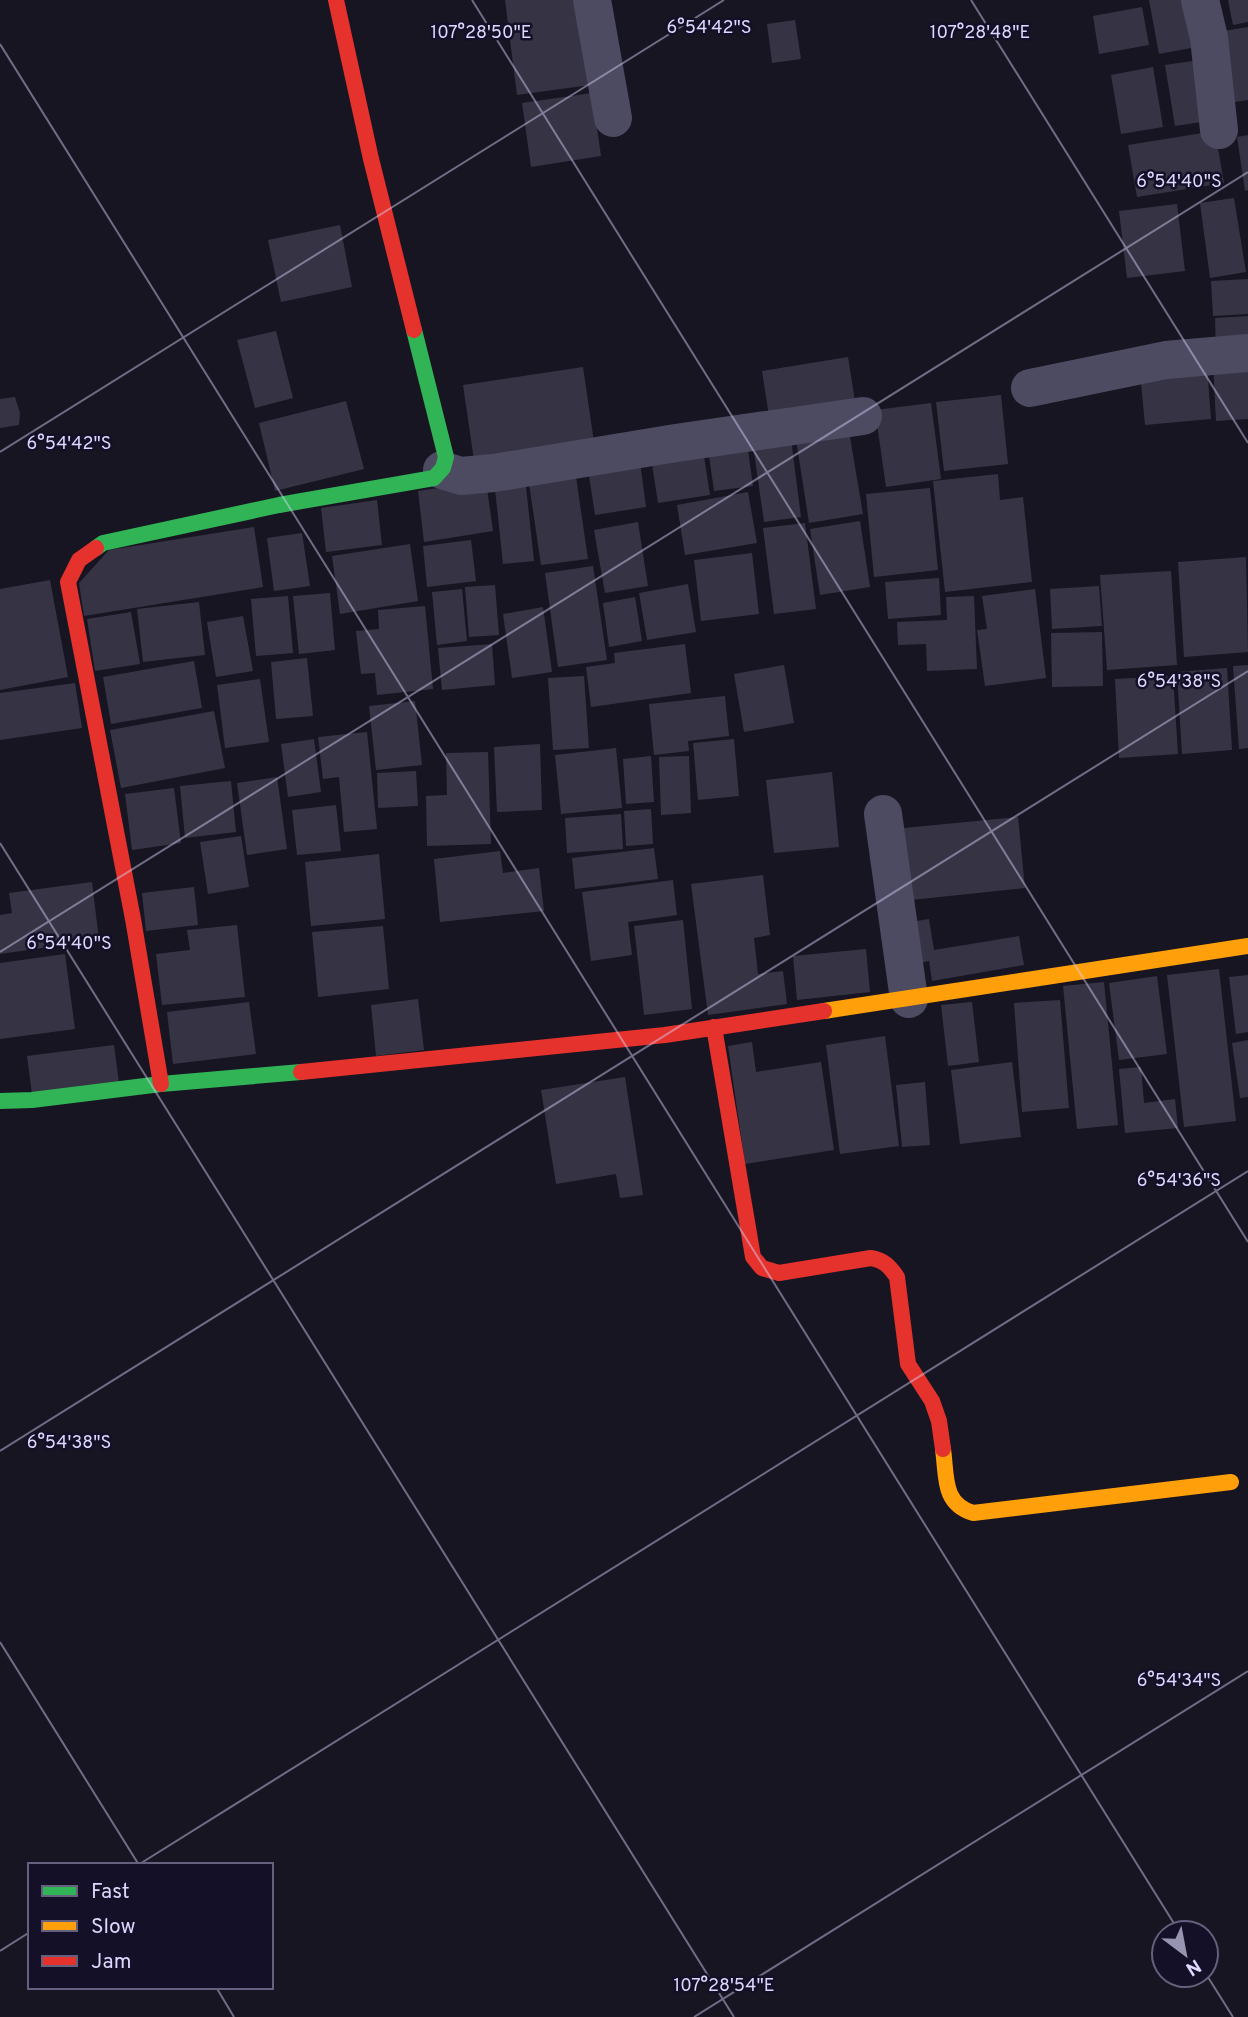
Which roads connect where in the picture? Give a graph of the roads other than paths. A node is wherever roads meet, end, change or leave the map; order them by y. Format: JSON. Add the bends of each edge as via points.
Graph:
{"nodes":[{"id":1,"x":336,"y":0,"type":"edge"},
{"id":2,"x":593,"y":0,"type":"edge"},
{"id":3,"x":1200,"y":0,"type":"edge"},
{"id":4,"x":613,"y":118,"type":"dead end"},
{"id":5,"x":1219,"y":130,"type":"dead end"},
{"id":6,"x":1248,"y":353,"type":"edge"},
{"id":7,"x":1030,"y":388,"type":"dead end"},
{"id":8,"x":863,"y":416,"type":"dead end"},
{"id":9,"x":442,"y":470,"type":"junction"},
{"id":10,"x":883,"y":814,"type":"dead end"},
{"id":11,"x":1248,"y":946,"type":"edge"},
{"id":12,"x":909,"y":999,"type":"junction"},
{"id":13,"x":714,"y":1027,"type":"junction"},
{"id":14,"x":161,"y":1084,"type":"junction"},
{"id":15,"x":0,"y":1101,"type":"edge"},
{"id":16,"x":1230,"y":1482,"type":"dead end"}],
"edges":[{"from":1,"to":9,"type":"street","via":[[446,457]]},
{"from":2,"to":4,"type":"street"},
{"from":3,"to":5,"type":"street"},
{"from":6,"to":7,"type":"street","via":[[1166,360]]},
{"from":8,"to":9,"type":"street","via":[[494,473],[461,476]]},
{"from":9,"to":14,"type":"street","via":[[430,480],[279,505],[103,543],[79,560],[68,582]]},
{"from":10,"to":12,"type":"street"},
{"from":11,"to":12,"type":"street"},
{"from":12,"to":13,"type":"street"},
{"from":13,"to":14,"type":"street","via":[[378,1066]]},
{"from":13,"to":16,"type":"street","via":[[752,1255],[765,1271],[779,1273],[871,1258],[889,1265],[897,1277],[908,1364],[937,1416],[953,1503],[973,1513]]},
{"from":14,"to":15,"type":"street"}]}
